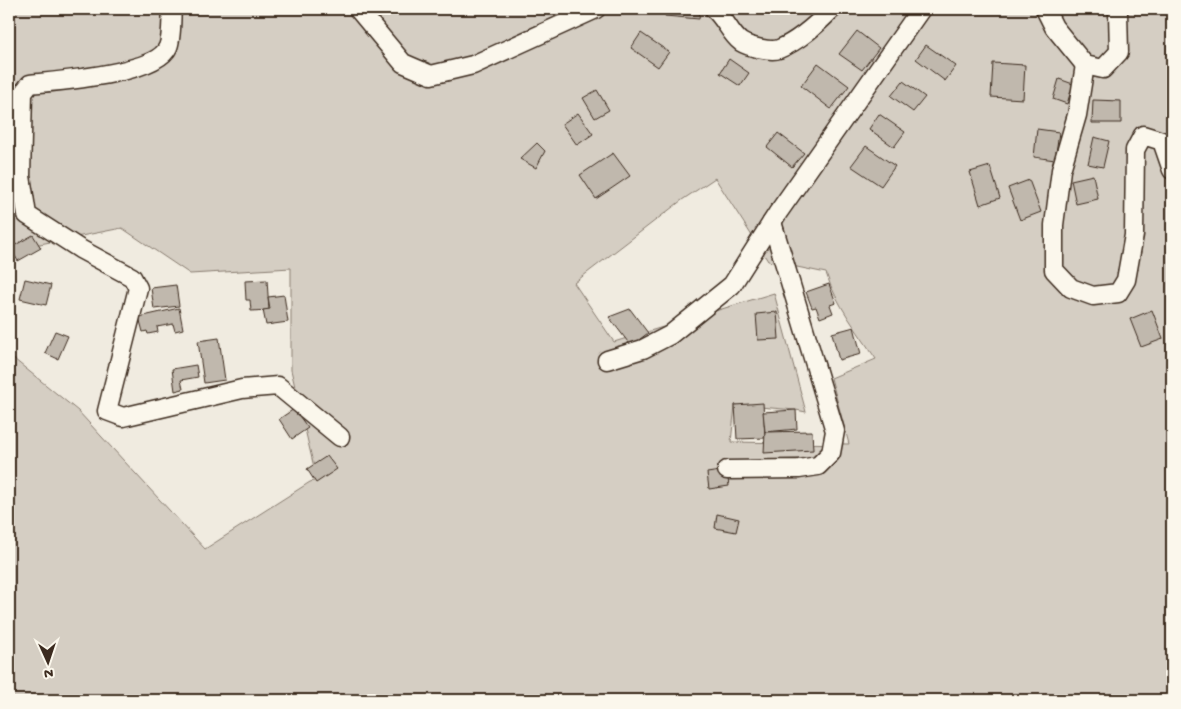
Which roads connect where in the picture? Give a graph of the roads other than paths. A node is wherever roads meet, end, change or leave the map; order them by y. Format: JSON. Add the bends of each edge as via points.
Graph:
{"nodes":[{"id":1,"x":172,"y":9,"type":"edge"},
{"id":2,"x":358,"y":9,"type":"edge"},
{"id":3,"x":596,"y":9,"type":"edge"},
{"id":4,"x":714,"y":9,"type":"edge"},
{"id":5,"x":832,"y":9,"type":"edge"},
{"id":6,"x":921,"y":9,"type":"edge"},
{"id":7,"x":1045,"y":9,"type":"edge"},
{"id":8,"x":1116,"y":9,"type":"edge"},
{"id":9,"x":1084,"y":65,"type":"junction"},
{"id":10,"x":1172,"y":170,"type":"edge"},
{"id":11,"x":772,"y":222,"type":"junction"},
{"id":12,"x":606,"y":360,"type":"dead end"},
{"id":13,"x":340,"y":437,"type":"dead end"},
{"id":14,"x":727,"y":470,"type":"dead end"}],
"edges":[{"from":1,"to":13,"type":"street","via":[[169,46],[162,56],[147,64],[92,77],[30,84],[23,93],[21,176],[27,215],[132,277],[138,288],[107,411],[123,417],[242,389],[278,386]]},
{"from":2,"to":3,"type":"street","via":[[403,63],[431,75],[473,65]]},
{"from":4,"to":5,"type":"street","via":[[740,41],[753,47],[777,50],[797,39]]},
{"from":6,"to":11,"type":"street"},
{"from":7,"to":9,"type":"street","via":[[1054,27]]},
{"from":8,"to":9,"type":"street","via":[[1119,52],[1103,69]]},
{"from":9,"to":10,"type":"street","via":[[1077,115],[1061,170],[1054,226],[1054,270],[1071,288],[1093,296],[1118,293],[1126,280],[1134,235],[1135,150],[1143,135],[1162,141]]},
{"from":11,"to":12,"type":"street","via":[[732,285],[670,334],[643,348]]},
{"from":11,"to":14,"type":"street","via":[[835,432],[831,453],[818,466]]}]}
